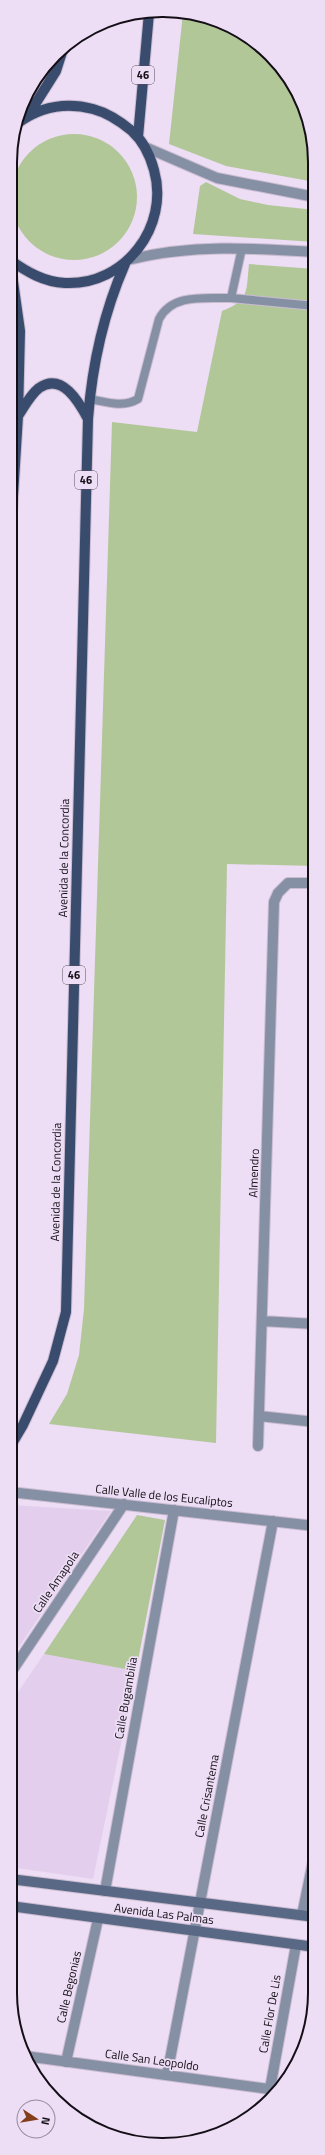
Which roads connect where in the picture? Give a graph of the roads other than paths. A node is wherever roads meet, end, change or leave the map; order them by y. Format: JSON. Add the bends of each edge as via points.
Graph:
{"nodes":[{"id":1,"x":148,"y":18,"type":"edge"},
{"id":2,"x":59,"y":61,"type":"edge"},
{"id":3,"x":27,"y":117,"type":"junction"},
{"id":4,"x":24,"y":119,"type":"edge"},
{"id":5,"x":138,"y":137,"type":"junction"},
{"id":6,"x":145,"y":147,"type":"junction"},
{"id":7,"x":308,"y":196,"type":"edge"},
{"id":8,"x":242,"y":248,"type":"junction"},
{"id":9,"x":308,"y":252,"type":"edge"},
{"id":10,"x":126,"y":262,"type":"junction"},
{"id":11,"x":17,"y":265,"type":"edge"},
{"id":12,"x":232,"y":298,"type":"junction"},
{"id":13,"x":308,"y":305,"type":"edge"},
{"id":14,"x":17,"y":310,"type":"edge"},
{"id":15,"x":17,"y":325,"type":"edge"},
{"id":16,"x":20,"y":331,"type":"junction"},
{"id":17,"x":90,"y":399,"type":"junction"},
{"id":18,"x":18,"y":416,"type":"junction"},
{"id":19,"x":88,"y":418,"type":"junction"},
{"id":20,"x":17,"y":430,"type":"edge"},
{"id":21,"x":308,"y":883,"type":"edge"},
{"id":22,"x":262,"y":1321,"type":"junction"},
{"id":23,"x":308,"y":1324,"type":"edge"},
{"id":24,"x":259,"y":1416,"type":"junction"},
{"id":25,"x":308,"y":1421,"type":"edge"},
{"id":26,"x":17,"y":1435,"type":"edge"},
{"id":27,"x":258,"y":1446,"type":"dead end"},
{"id":28,"x":17,"y":1493,"type":"edge"},
{"id":29,"x":124,"y":1504,"type":"junction"},
{"id":30,"x":174,"y":1510,"type":"junction"},
{"id":31,"x":273,"y":1521,"type":"junction"},
{"id":32,"x":308,"y":1525,"type":"edge"},
{"id":33,"x":17,"y":1664,"type":"edge"},
{"id":34,"x":17,"y":1881,"type":"edge"},
{"id":35,"x":308,"y":1886,"type":"edge"},
{"id":36,"x":105,"y":1891,"type":"junction"},
{"id":37,"x":200,"y":1903,"type":"junction"},
{"id":38,"x":17,"y":1907,"type":"edge"},
{"id":39,"x":302,"y":1915,"type":"junction"},
{"id":40,"x":308,"y":1916,"type":"edge"},
{"id":41,"x":98,"y":1919,"type":"junction"},
{"id":42,"x":195,"y":1932,"type":"junction"},
{"id":43,"x":296,"y":1945,"type":"junction"},
{"id":44,"x":308,"y":1946,"type":"edge"},
{"id":45,"x":32,"y":2057,"type":"edge"},
{"id":46,"x":66,"y":2062,"type":"junction"},
{"id":47,"x":167,"y":2075,"type":"junction"},
{"id":48,"x":273,"y":2086,"type":"edge"},
{"id":49,"x":271,"y":2089,"type":"edge"}],
"edges":[{"from":1,"to":5,"type":"main road","number":"46"},
{"from":2,"to":3,"type":"main road","number":"46","via":[[56,71]]},
{"from":3,"to":4,"type":"main road","number":"46"},
{"from":3,"to":5,"type":"main road","number":"46","via":[[44,109],[80,106],[102,111]]},
{"from":5,"to":6,"type":"main road","number":"46"},
{"from":6,"to":7,"type":"street","via":[[217,178]]},
{"from":6,"to":10,"type":"main road","number":"46","via":[[151,158],[157,182],[157,207],[150,231],[139,249]]},
{"from":8,"to":9,"type":"street"},
{"from":8,"to":10,"type":"street","via":[[158,252]]},
{"from":8,"to":12,"type":"lane"},
{"from":10,"to":11,"type":"main road","number":"46","via":[[107,275],[87,281],[66,283],[46,280]]},
{"from":10,"to":17,"type":"main road","name":"Avenida de la Concordia","number":"46","via":[[107,312]]},
{"from":12,"to":13,"type":"lane"},
{"from":12,"to":17,"type":"lane","via":[[178,300],[171,304],[159,319],[138,399],[130,404],[120,404]]},
{"from":14,"to":16,"type":"main road","number":"46"},
{"from":15,"to":16,"type":"main road"},
{"from":16,"to":18,"type":"main road","number":"46"},
{"from":17,"to":19,"type":"main road","name":"Avenida de la Concordia","number":"46"},
{"from":18,"to":19,"type":"main road","via":[[39,388],[49,384],[58,385],[72,393]]},
{"from":18,"to":20,"type":"main road","number":"46"},
{"from":19,"to":26,"type":"main road","name":"Avenida de la Concordia","number":"46","via":[[66,1312],[53,1361]]},
{"from":21,"to":22,"type":"street","name":"Almendro","via":[[288,883],[278,893],[274,902]]},
{"from":22,"to":23,"type":"street"},
{"from":22,"to":24,"type":"street","name":"Almendro"},
{"from":24,"to":25,"type":"street"},
{"from":24,"to":27,"type":"street","name":"Almendro"},
{"from":28,"to":29,"type":"street","name":"Calle Valle de los Eucaliptos"},
{"from":29,"to":30,"type":"street","name":"Calle Valle de los Eucaliptos"},
{"from":29,"to":33,"type":"street","name":"Calle Amapola"},
{"from":30,"to":31,"type":"street","name":"Calle Valle de los Eucaliptos"},
{"from":30,"to":36,"type":"street","name":"Calle Bugambilia"},
{"from":31,"to":32,"type":"street","name":"Calle Valle de los Eucaliptos"},
{"from":31,"to":37,"type":"street","name":"Calle Crisantema"},
{"from":34,"to":36,"type":"street","name":"Avenida Las Palmas"},
{"from":35,"to":39,"type":"street"},
{"from":36,"to":37,"type":"street","name":"Avenida Las Palmas"},
{"from":37,"to":39,"type":"street","name":"Avenida Las Palmas"},
{"from":37,"to":42,"type":"street","name":"Calle Crisantema"},
{"from":38,"to":41,"type":"street","name":"Avenida Las Palmas"},
{"from":39,"to":40,"type":"street","name":"Avenida Las Palmas"},
{"from":41,"to":42,"type":"street","name":"Avenida Las Palmas"},
{"from":41,"to":46,"type":"street","name":"Calle Begonias"},
{"from":42,"to":43,"type":"street","name":"Avenida Las Palmas"},
{"from":42,"to":47,"type":"street","name":"Calle Crisantema"},
{"from":43,"to":44,"type":"street","name":"Avenida Las Palmas"},
{"from":43,"to":48,"type":"street","name":"Calle Flor De Lis"},
{"from":45,"to":46,"type":"street","name":"Calle San Leopoldo"},
{"from":46,"to":47,"type":"street","name":"Calle San Leopoldo"},
{"from":47,"to":49,"type":"street","name":"Calle San Leopoldo"}]}
